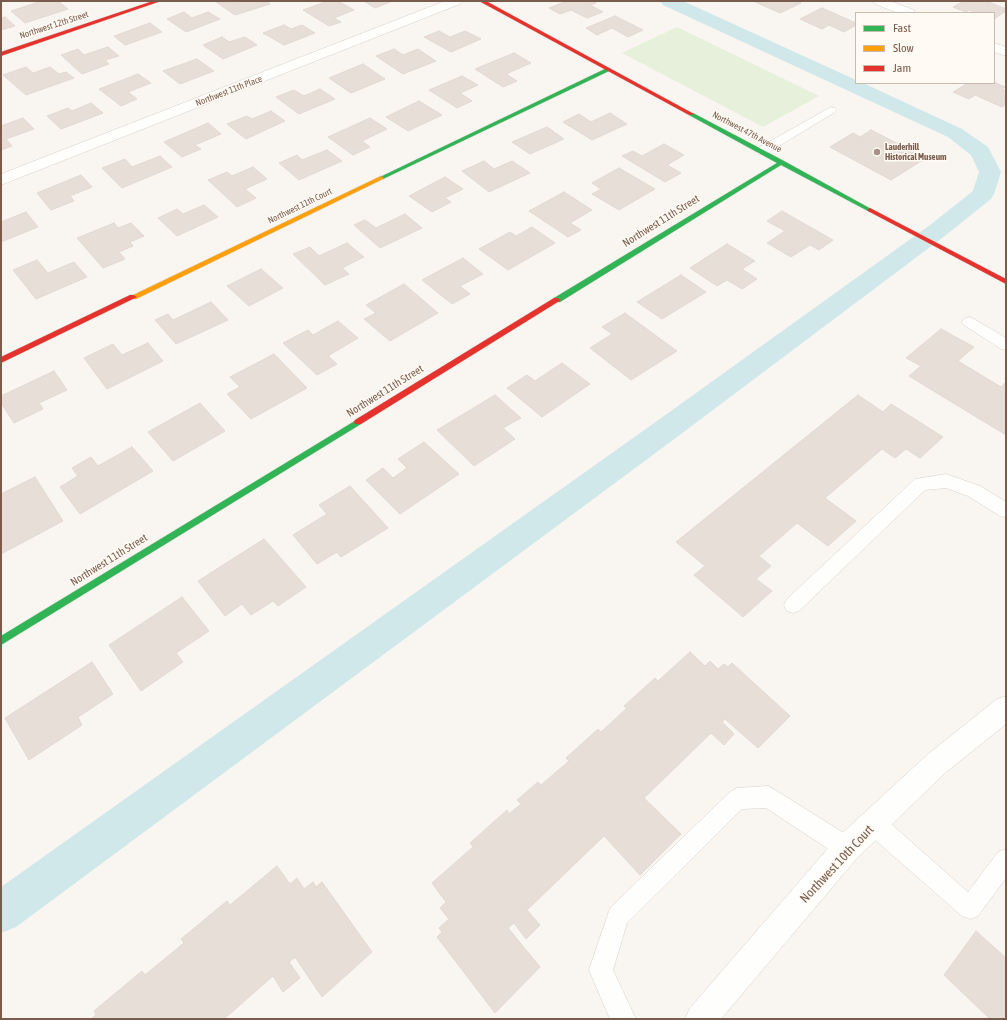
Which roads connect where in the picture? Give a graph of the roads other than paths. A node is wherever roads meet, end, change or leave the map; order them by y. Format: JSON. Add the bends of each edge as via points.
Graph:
{"nodes":[{"id":1,"x":158,"y":1,"type":"edge"},
{"id":2,"x":456,"y":1,"type":"edge"},
{"id":3,"x":482,"y":1,"type":"edge"},
{"id":4,"x":880,"y":1,"type":"edge"},
{"id":5,"x":908,"y":12,"type":"edge"},
{"id":6,"x":995,"y":47,"type":"edge"},
{"id":7,"x":1006,"y":52,"type":"edge"},
{"id":8,"x":1,"y":54,"type":"edge"},
{"id":9,"x":607,"y":70,"type":"junction"},
{"id":10,"x":831,"y":110,"type":"dead end"},
{"id":11,"x":762,"y":151,"type":"junction"},
{"id":12,"x":782,"y":162,"type":"junction"},
{"id":13,"x":1,"y":180,"type":"edge"},
{"id":14,"x":1005,"y":282,"type":"edge"},
{"id":15,"x":969,"y":322,"type":"dead end"},
{"id":16,"x":1006,"y":345,"type":"edge"},
{"id":17,"x":1,"y":360,"type":"edge"},
{"id":18,"x":1006,"y":511,"type":"edge"},
{"id":19,"x":793,"y":605,"type":"dead end"},
{"id":20,"x":1,"y":641,"type":"edge"},
{"id":21,"x":1006,"y":708,"type":"edge"},
{"id":22,"x":874,"y":824,"type":"junction"},
{"id":23,"x":847,"y":848,"type":"junction"},
{"id":24,"x":1006,"y":860,"type":"edge"},
{"id":25,"x":624,"y":1019,"type":"edge"},
{"id":26,"x":701,"y":1019,"type":"edge"}],
"edges":[{"from":1,"to":8,"type":"street","name":"Northwest 12th Street"},
{"from":2,"to":13,"type":"street","name":"Northwest 11th Place"},
{"from":3,"to":9,"type":"street","name":"Northwest 47th Avenue"},
{"from":4,"to":5,"type":"street"},
{"from":6,"to":7,"type":"street"},
{"from":9,"to":11,"type":"street","name":"Northwest 47th Avenue"},
{"from":9,"to":17,"type":"street","name":"Northwest 11th Court"},
{"from":10,"to":11,"type":"lane"},
{"from":11,"to":12,"type":"street","name":"Northwest 47th Avenue"},
{"from":12,"to":14,"type":"street","name":"Northwest 47th Avenue"},
{"from":12,"to":20,"type":"street","name":"Northwest 11th Street"},
{"from":15,"to":16,"type":"lane"},
{"from":18,"to":19,"type":"lane","via":[[974,491],[946,481],[922,484]]},
{"from":21,"to":22,"type":"street","name":"Northwest 10th Court","via":[[936,764]]},
{"from":22,"to":23,"type":"street","name":"Northwest 10th Court"},
{"from":22,"to":24,"type":"lane","via":[[970,908]]},
{"from":23,"to":25,"type":"lane","via":[[768,797],[738,799],[618,916],[601,970]]},
{"from":23,"to":26,"type":"street","name":"Northwest 10th Court"}]}
